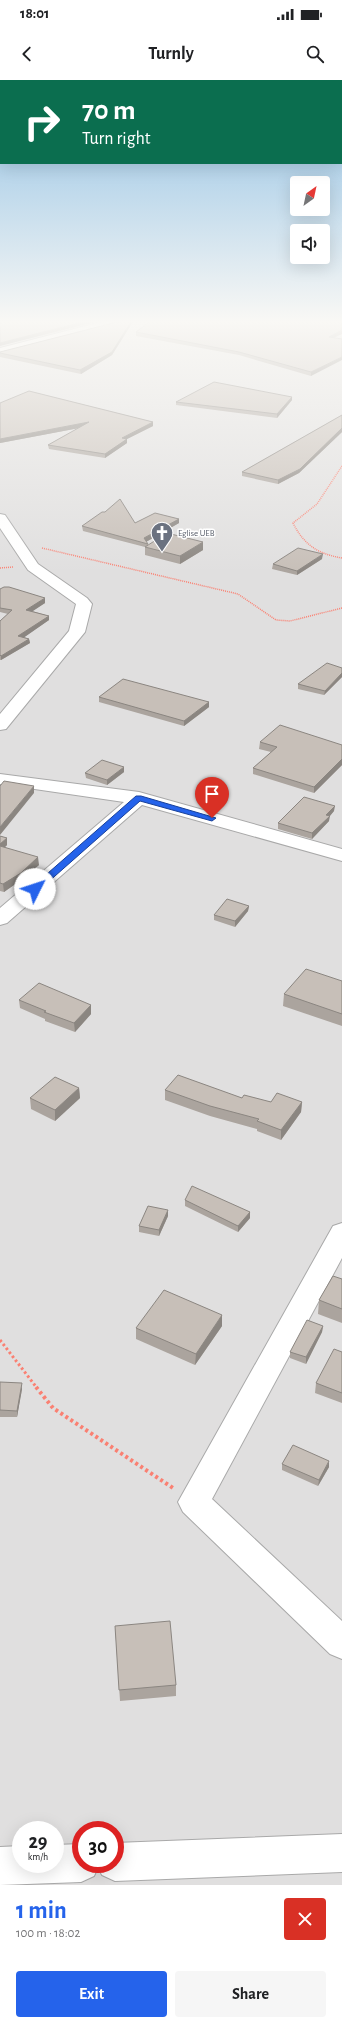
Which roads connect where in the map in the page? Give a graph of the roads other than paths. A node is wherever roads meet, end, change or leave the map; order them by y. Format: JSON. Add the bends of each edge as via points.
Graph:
{"nodes":[{"id":1,"x":0,"y":518,"type":"edge"},
{"id":2,"x":0,"y":726,"type":"edge"},
{"id":3,"x":0,"y":780,"type":"edge"},
{"id":4,"x":139,"y":798,"type":"junction"},
{"id":5,"x":342,"y":836,"type":"edge"},
{"id":6,"x":336,"y":853,"type":"edge"},
{"id":7,"x":0,"y":919,"type":"edge"},
{"id":8,"x":342,"y":1233,"type":"edge"},
{"id":9,"x":342,"y":1643,"type":"edge"},
{"id":10,"x":342,"y":1853,"type":"edge"},
{"id":11,"x":124,"y":1862,"type":"edge"},
{"id":12,"x":72,"y":1863,"type":"edge"},
{"id":13,"x":0,"y":1866,"type":"edge"}],
"edges":[{"from":1,"to":2,"type":"street","via":[[33,566],[84,604],[78,632]]},
{"from":3,"to":4,"type":"street"},
{"from":4,"to":6,"type":"street"},
{"from":4,"to":7,"type":"street"},
{"from":5,"to":6,"type":"street"},
{"from":8,"to":9,"type":"street","via":[[194,1502]]},
{"from":10,"to":11,"type":"street"},
{"from":12,"to":13,"type":"street"}]}
